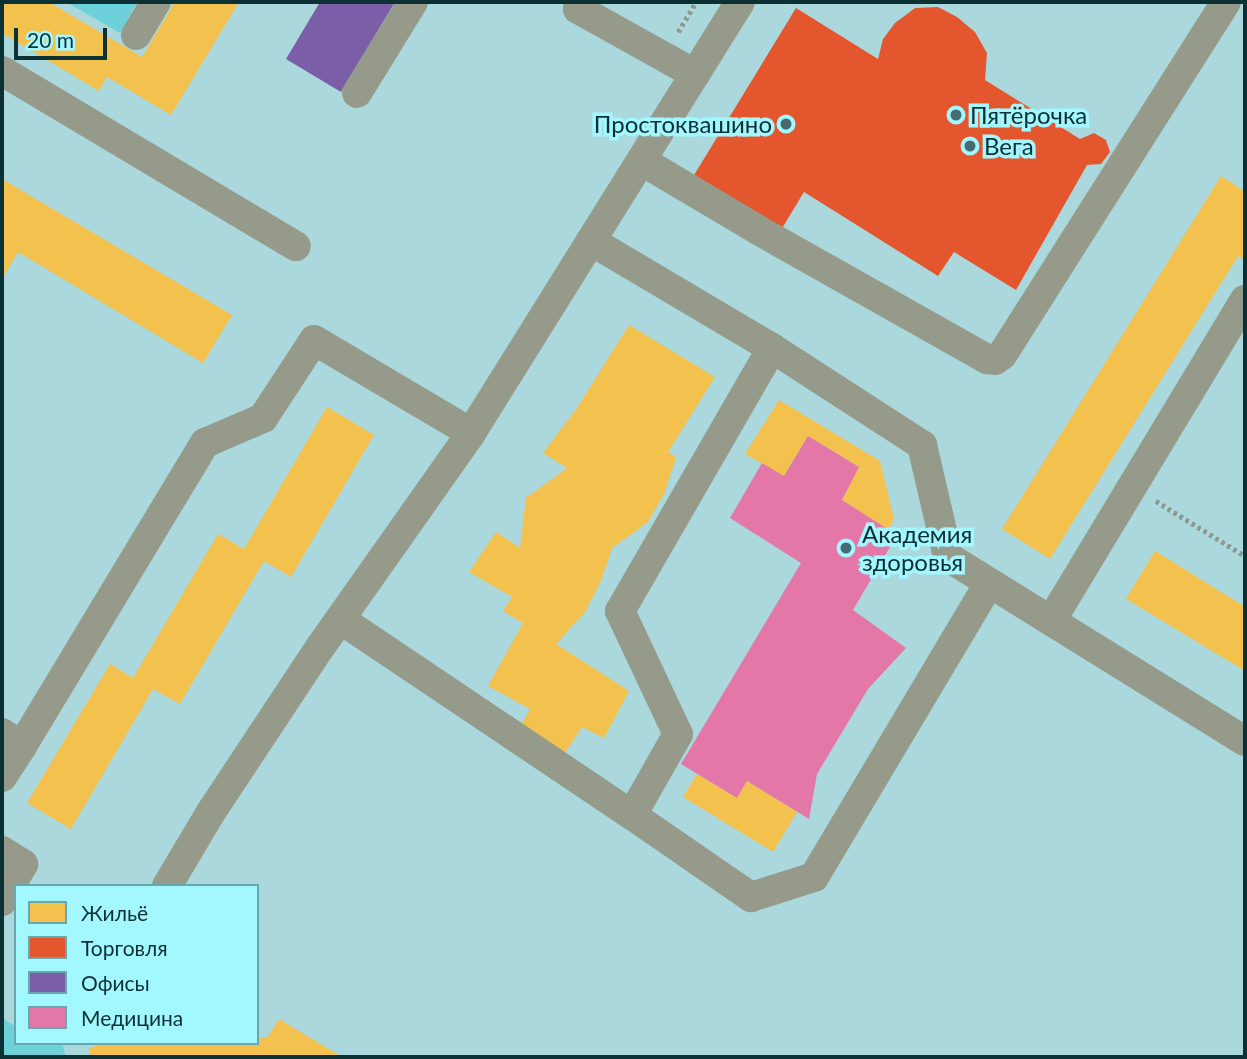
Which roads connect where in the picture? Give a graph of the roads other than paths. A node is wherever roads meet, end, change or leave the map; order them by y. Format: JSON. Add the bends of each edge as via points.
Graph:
{"nodes":[{"id":1,"x":156,"y":2,"type":"edge"},
{"id":2,"x":413,"y":2,"type":"edge"},
{"id":3,"x":740,"y":2,"type":"edge"},
{"id":4,"x":1226,"y":2,"type":"edge"},
{"id":5,"x":572,"y":4,"type":"edge"},
{"id":6,"x":136,"y":35,"type":"dead end"},
{"id":7,"x":695,"y":74,"type":"junction"},
{"id":8,"x":5,"y":80,"type":"edge"},
{"id":9,"x":357,"y":93,"type":"dead end"},
{"id":10,"x":642,"y":161,"type":"junction"},
{"id":11,"x":591,"y":241,"type":"junction"},
{"id":12,"x":296,"y":246,"type":"dead end"},
{"id":13,"x":1245,"y":300,"type":"edge"},
{"id":14,"x":772,"y":348,"type":"junction"},
{"id":15,"x":471,"y":433,"type":"junction"},
{"id":16,"x":989,"y":583,"type":"junction"},
{"id":17,"x":340,"y":619,"type":"junction"},
{"id":18,"x":1051,"y":621,"type":"junction"},
{"id":19,"x":12,"y":740,"type":"edge"},
{"id":20,"x":1245,"y":741,"type":"edge"},
{"id":21,"x":2,"y":777,"type":"edge"},
{"id":22,"x":632,"y":815,"type":"junction"},
{"id":23,"x":2,"y":851,"type":"edge"},
{"id":24,"x":168,"y":884,"type":"edge"},
{"id":25,"x":2,"y":901,"type":"edge"}],
"edges":[{"from":1,"to":6,"type":"lane"},
{"from":2,"to":9,"type":"lane"},
{"from":3,"to":7,"type":"lane"},
{"from":4,"to":10,"type":"lane","via":[[1010,344],[995,360],[782,244]]},
{"from":5,"to":7,"type":"lane"},
{"from":7,"to":10,"type":"lane"},
{"from":8,"to":12,"type":"lane"},
{"from":10,"to":11,"type":"lane"},
{"from":11,"to":14,"type":"lane"},
{"from":11,"to":15,"type":"lane"},
{"from":13,"to":18,"type":"lane"},
{"from":14,"to":16,"type":"lane","via":[[922,445],[948,556]]},
{"from":14,"to":22,"type":"lane","via":[[620,611],[678,734]]},
{"from":15,"to":17,"type":"lane"},
{"from":15,"to":19,"type":"lane","via":[[314,340],[263,418],[205,443]]},
{"from":16,"to":18,"type":"lane"},
{"from":16,"to":22,"type":"lane","via":[[814,877],[751,897]]},
{"from":17,"to":22,"type":"lane"},
{"from":17,"to":24,"type":"lane"},
{"from":18,"to":20,"type":"lane"},
{"from":19,"to":21,"type":"lane"},
{"from":23,"to":25,"type":"lane","via":[[23,864]]}]}
